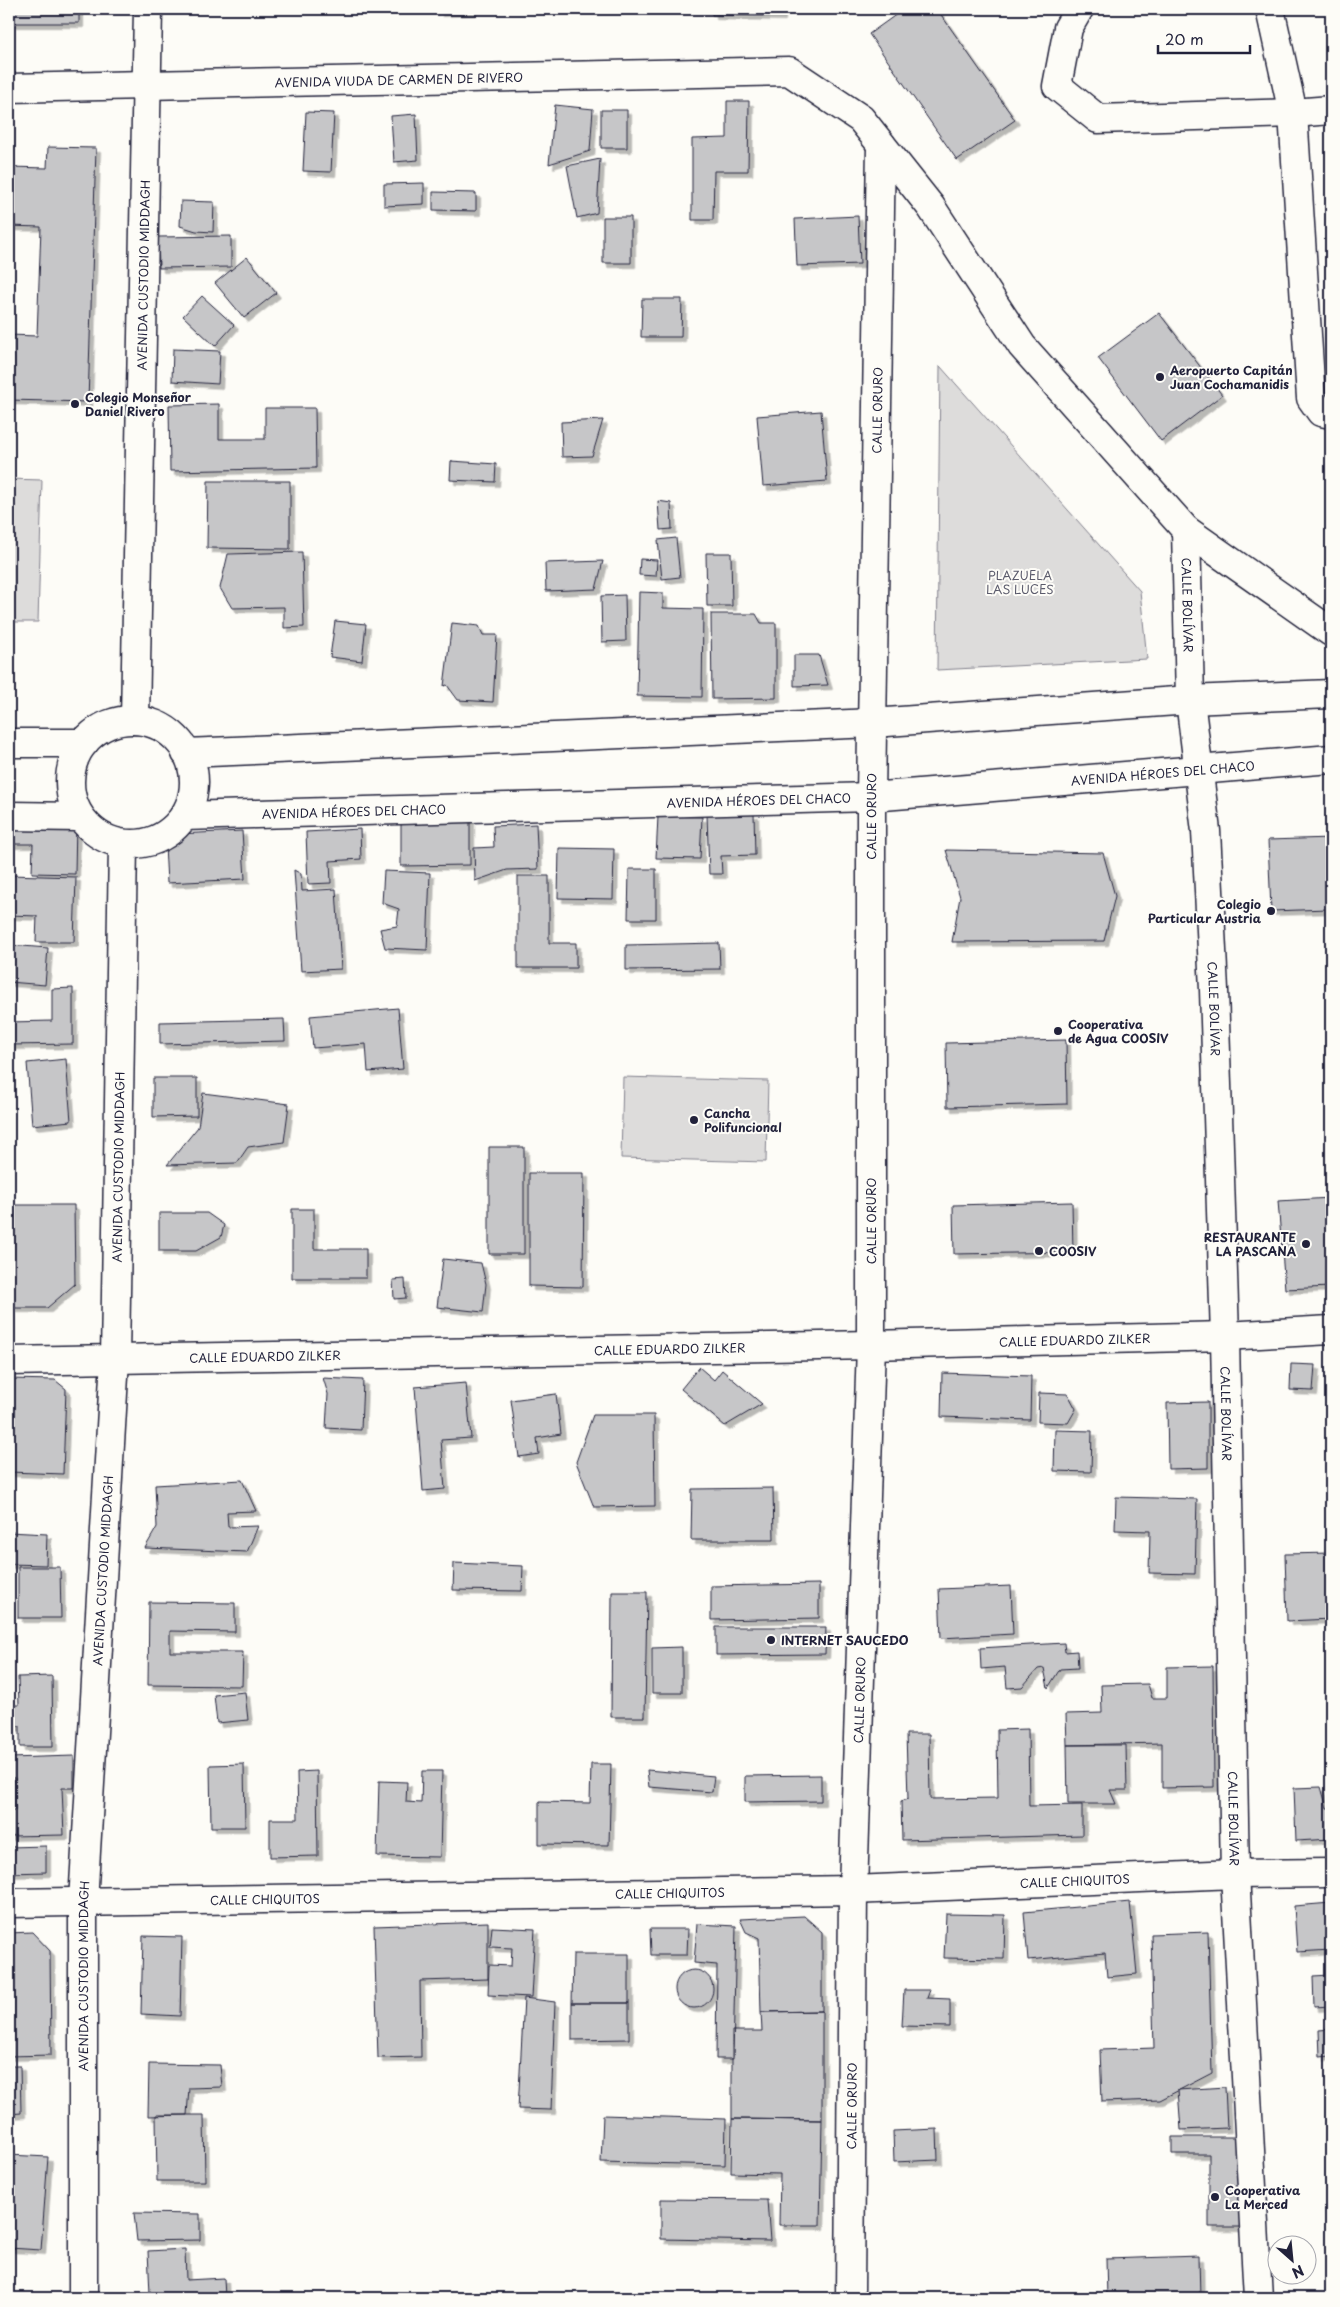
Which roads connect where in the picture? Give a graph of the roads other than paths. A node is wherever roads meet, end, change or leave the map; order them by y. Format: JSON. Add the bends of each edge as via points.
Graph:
{"nodes":[{"id":1,"x":148,"y":9,"type":"edge"},
{"id":2,"x":1079,"y":9,"type":"edge"},
{"id":3,"x":1270,"y":9,"type":"edge"},
{"id":4,"x":146,"y":85,"type":"junction"},
{"id":5,"x":9,"y":88,"type":"edge"},
{"id":6,"x":1331,"y":110,"type":"edge"},
{"id":7,"x":1293,"y":113,"type":"junction"},
{"id":8,"x":881,"y":144,"type":"junction"},
{"id":9,"x":1331,"y":414,"type":"edge"},
{"id":10,"x":1186,"y":530,"type":"junction"},
{"id":11,"x":1331,"y":632,"type":"edge"},
{"id":12,"x":1331,"y":694,"type":"edge"},
{"id":13,"x":1190,"y":700,"type":"junction"},
{"id":14,"x":135,"y":720,"type":"junction"},
{"id":15,"x":873,"y":723,"type":"junction"},
{"id":16,"x":9,"y":743,"type":"edge"},
{"id":17,"x":84,"y":743,"type":"junction"},
{"id":18,"x":186,"y":752,"type":"junction"},
{"id":19,"x":1331,"y":759,"type":"edge"},
{"id":20,"x":1197,"y":772,"type":"junction"},
{"id":21,"x":871,"y":797,"type":"junction"},
{"id":22,"x":9,"y":816,"type":"edge"},
{"id":23,"x":184,"y":816,"type":"junction"},
{"id":24,"x":80,"y":817,"type":"junction"},
{"id":25,"x":123,"y":844,"type":"junction"},
{"id":26,"x":1331,"y":1330,"type":"edge"},
{"id":27,"x":1226,"y":1336,"type":"junction"},
{"id":28,"x":871,"y":1345,"type":"junction"},
{"id":29,"x":115,"y":1359,"type":"junction"},
{"id":30,"x":9,"y":1361,"type":"edge"},
{"id":31,"x":1331,"y":1873,"type":"edge"},
{"id":32,"x":1235,"y":1874,"type":"junction"},
{"id":33,"x":853,"y":1890,"type":"junction"},
{"id":34,"x":83,"y":1902,"type":"junction"},
{"id":35,"x":9,"y":1903,"type":"edge"},
{"id":36,"x":83,"y":2298,"type":"edge"},
{"id":37,"x":850,"y":2298,"type":"edge"},
{"id":38,"x":1258,"y":2298,"type":"edge"}],
"edges":[{"from":1,"to":4,"type":"street","name":"AVENIDA CUSTODIO MIDDAGH"},
{"from":2,"to":7,"type":"street","via":[[1068,28],[1058,86],[1098,119]]},
{"from":3,"to":7,"type":"street"},
{"from":4,"to":5,"type":"street","name":"AVENIDA VIUDA DE CARMEN DE RIVERO"},
{"from":4,"to":8,"type":"street","name":"AVENIDA VIUDA DE CARMEN DE RIVERO","via":[[789,72],[862,119]]},
{"from":4,"to":14,"type":"street","name":"AVENIDA CUSTODIO MIDDAGH"},
{"from":6,"to":7,"type":"street"},
{"from":7,"to":9,"type":"street","via":[[1311,398],[1321,412]]},
{"from":8,"to":10,"type":"street","via":[[930,207],[1022,346]]},
{"from":8,"to":15,"type":"street","name":"CALLE ORURO"},
{"from":10,"to":11,"type":"street"},
{"from":10,"to":13,"type":"street","name":"CALLE BOLÍVAR"},
{"from":12,"to":13,"type":"street"},
{"from":13,"to":15,"type":"street"},
{"from":13,"to":20,"type":"street","name":"CALLE BOLÍVAR"},
{"from":14,"to":17,"type":"street","via":[[116,722],[98,730]]},
{"from":14,"to":18,"type":"street","via":[[168,732]]},
{"from":15,"to":18,"type":"street"},
{"from":15,"to":21,"type":"street","name":"CALLE ORURO"},
{"from":16,"to":17,"type":"street"},
{"from":17,"to":24,"type":"street","via":[[74,760],[70,779],[71,799]]},
{"from":18,"to":23,"type":"street","via":[[194,784]]},
{"from":19,"to":20,"type":"street","name":"AVENIDA HÉROES DEL CHACO"},
{"from":20,"to":21,"type":"street","name":"AVENIDA HÉROES DEL CHACO"},
{"from":20,"to":27,"type":"street","name":"CALLE BOLÍVAR","via":[[1206,831]]},
{"from":21,"to":23,"type":"street","name":"AVENIDA HÉROES DEL CHACO"},
{"from":21,"to":28,"type":"street","name":"CALLE ORURO"},
{"from":22,"to":24,"type":"street"},
{"from":23,"to":25,"type":"street","via":[[157,838],[140,844]]},
{"from":24,"to":25,"type":"street","via":[[106,839]]},
{"from":25,"to":29,"type":"street","name":"AVENIDA CUSTODIO MIDDAGH"},
{"from":26,"to":27,"type":"street","name":"CALLE EDUARDO ZILKER"},
{"from":27,"to":28,"type":"street","name":"CALLE EDUARDO ZILKER"},
{"from":27,"to":32,"type":"street","name":"CALLE BOLÍVAR"},
{"from":28,"to":29,"type":"street","name":"CALLE EDUARDO ZILKER"},
{"from":28,"to":33,"type":"street","name":"CALLE ORURO"},
{"from":29,"to":30,"type":"street","name":"CALLE EDUARDO ZILKER"},
{"from":29,"to":34,"type":"street","name":"AVENIDA CUSTODIO MIDDAGH"},
{"from":31,"to":32,"type":"street","name":"CALLE CHIQUITOS"},
{"from":32,"to":33,"type":"street","name":"CALLE CHIQUITOS"},
{"from":32,"to":38,"type":"street","name":"CALLE BOLÍVAR"},
{"from":33,"to":34,"type":"street","name":"CALLE CHIQUITOS"},
{"from":33,"to":37,"type":"street","name":"CALLE ORURO"},
{"from":34,"to":35,"type":"street","name":"CALLE CHIQUITOS"},
{"from":34,"to":36,"type":"street","name":"AVENIDA CUSTODIO MIDDAGH"}]}
